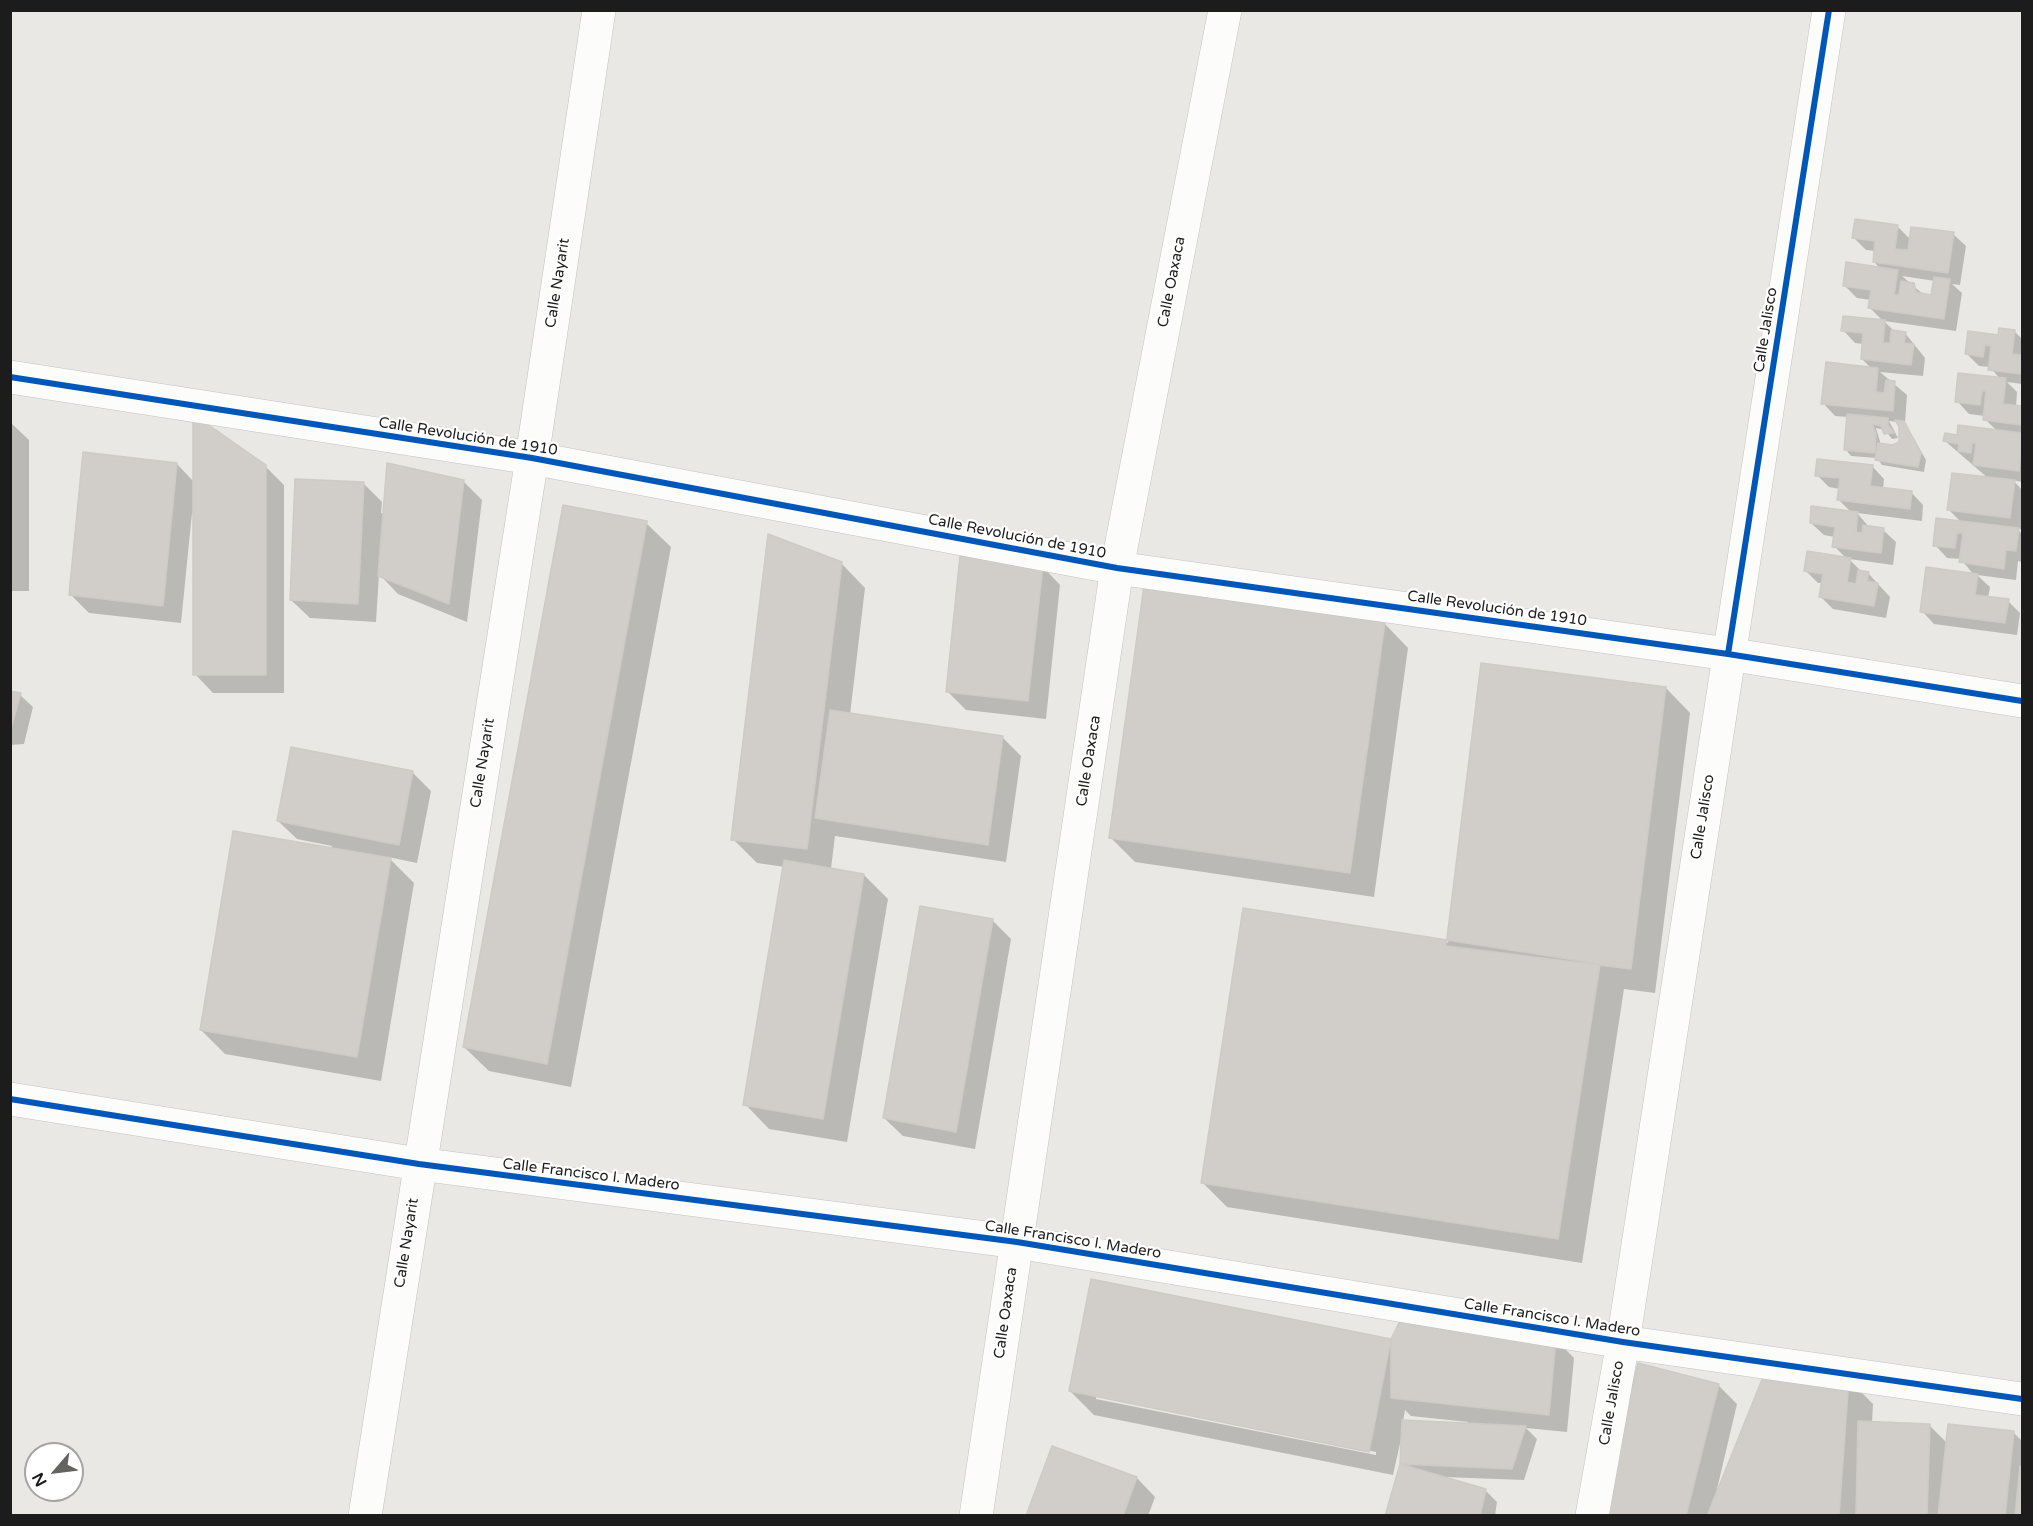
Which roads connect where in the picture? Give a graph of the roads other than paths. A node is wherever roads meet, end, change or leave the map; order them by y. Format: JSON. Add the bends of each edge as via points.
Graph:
{"nodes":[{"id":1,"x":599,"y":10,"type":"edge"},
{"id":2,"x":1224,"y":10,"type":"edge"},
{"id":3,"x":1829,"y":10,"type":"edge"},
{"id":4,"x":10,"y":377,"type":"edge"},
{"id":5,"x":532,"y":458,"type":"junction"},
{"id":6,"x":1118,"y":568,"type":"junction"},
{"id":7,"x":1728,"y":654,"type":"junction"},
{"id":8,"x":2022,"y":701,"type":"edge"},
{"id":9,"x":10,"y":1099,"type":"edge"},
{"id":10,"x":419,"y":1164,"type":"junction"},
{"id":11,"x":1017,"y":1242,"type":"junction"},
{"id":12,"x":1623,"y":1342,"type":"junction"},
{"id":13,"x":2022,"y":1399,"type":"edge"},
{"id":14,"x":365,"y":1515,"type":"edge"},
{"id":15,"x":976,"y":1515,"type":"edge"},
{"id":16,"x":1592,"y":1515,"type":"edge"}],
"edges":[{"from":1,"to":5,"type":"street","name":"Calle Nayarit"},
{"from":2,"to":6,"type":"street","name":"Calle Oaxaca"},
{"from":3,"to":7,"type":"street","name":"Calle Jalisco"},
{"from":4,"to":5,"type":"street","name":"Calle Revolución de 1910"},
{"from":5,"to":6,"type":"street","name":"Calle Revolución de 1910"},
{"from":5,"to":10,"type":"street","name":"Calle Nayarit"},
{"from":6,"to":7,"type":"street","name":"Calle Revolución de 1910"},
{"from":6,"to":11,"type":"street","name":"Calle Oaxaca"},
{"from":7,"to":8,"type":"street","name":"Calle Revolución de 1910"},
{"from":7,"to":12,"type":"street","name":"Calle Jalisco"},
{"from":9,"to":10,"type":"street","name":"Calle Francisco I. Madero"},
{"from":10,"to":11,"type":"street","name":"Calle Francisco I. Madero"},
{"from":10,"to":14,"type":"street","name":"Calle Nayarit"},
{"from":11,"to":12,"type":"street","name":"Calle Francisco I. Madero"},
{"from":11,"to":15,"type":"street","name":"Calle Oaxaca"},
{"from":12,"to":13,"type":"street","name":"Calle Francisco I. Madero"},
{"from":12,"to":16,"type":"street","name":"Calle Jalisco"}]}
